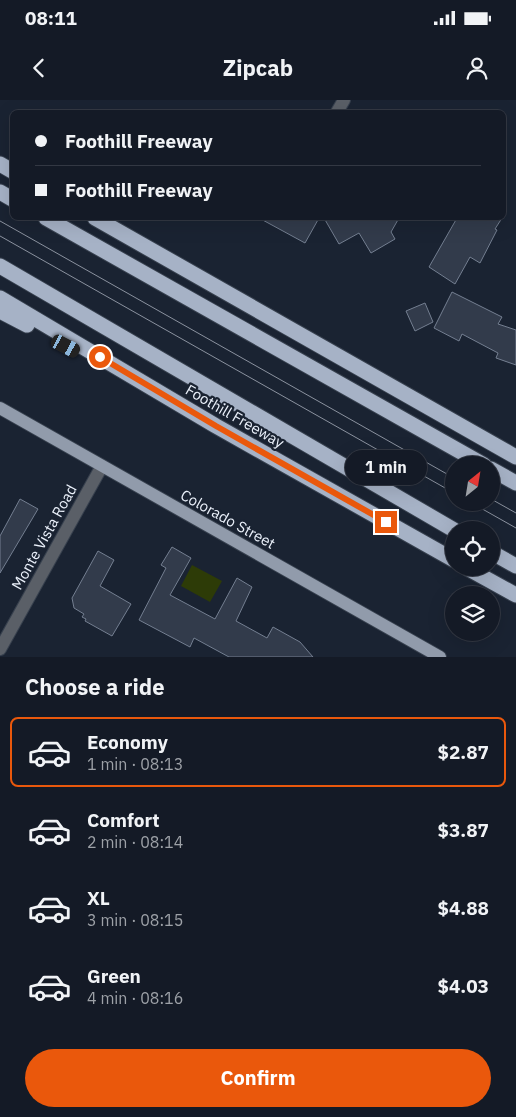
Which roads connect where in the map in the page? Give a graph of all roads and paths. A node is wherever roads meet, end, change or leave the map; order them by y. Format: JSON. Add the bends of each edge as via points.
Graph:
{"nodes":[{"id":1,"x":50,"y":220,"type":"edge"},
{"id":2,"x":99,"y":220,"type":"edge"},
{"id":3,"x":0,"y":266,"type":"edge"},
{"id":4,"x":0,"y":298,"type":"edge"},
{"id":5,"x":0,"y":310,"type":"edge"},
{"id":6,"x":0,"y":408,"type":"edge"},
{"id":7,"x":216,"y":426,"type":"junction"},
{"id":8,"x":468,"y":456,"type":"edge"},
{"id":9,"x":516,"y":457,"type":"edge"},
{"id":10,"x":102,"y":466,"type":"junction"},
{"id":11,"x":500,"y":474,"type":"edge"},
{"id":12,"x":516,"y":483,"type":"edge"},
{"id":13,"x":445,"y":525,"type":"edge"},
{"id":14,"x":445,"y":555,"type":"edge"},
{"id":15,"x":500,"y":557,"type":"edge"},
{"id":16,"x":516,"y":566,"type":"edge"},
{"id":17,"x":482,"y":576,"type":"edge"},
{"id":18,"x":516,"y":595,"type":"edge"},
{"id":19,"x":0,"y":649,"type":"edge"},
{"id":20,"x":0,"y":653,"type":"edge"},
{"id":21,"x":9,"y":657,"type":"edge"},
{"id":22,"x":440,"y":657,"type":"edge"}],
"edges":[{"from":1,"to":8,"type":"highway"},
{"from":2,"to":9,"type":"highway"},
{"from":3,"to":13,"type":"highway"},
{"from":4,"to":7,"type":"highway","name":"Foothill Freeway"},
{"from":5,"to":7,"type":"highway"},
{"from":6,"to":10,"type":"main road","name":"Colorado Street"},
{"from":7,"to":14,"type":"highway","name":"Foothill Freeway"},
{"from":10,"to":19,"type":"street","name":"Monte Vista Road"},
{"from":10,"to":22,"type":"main road","name":"Colorado Street"},
{"from":11,"to":12,"type":"highway"},
{"from":15,"to":16,"type":"highway"},
{"from":17,"to":18,"type":"highway"},
{"from":20,"to":21,"type":"street"}]}
